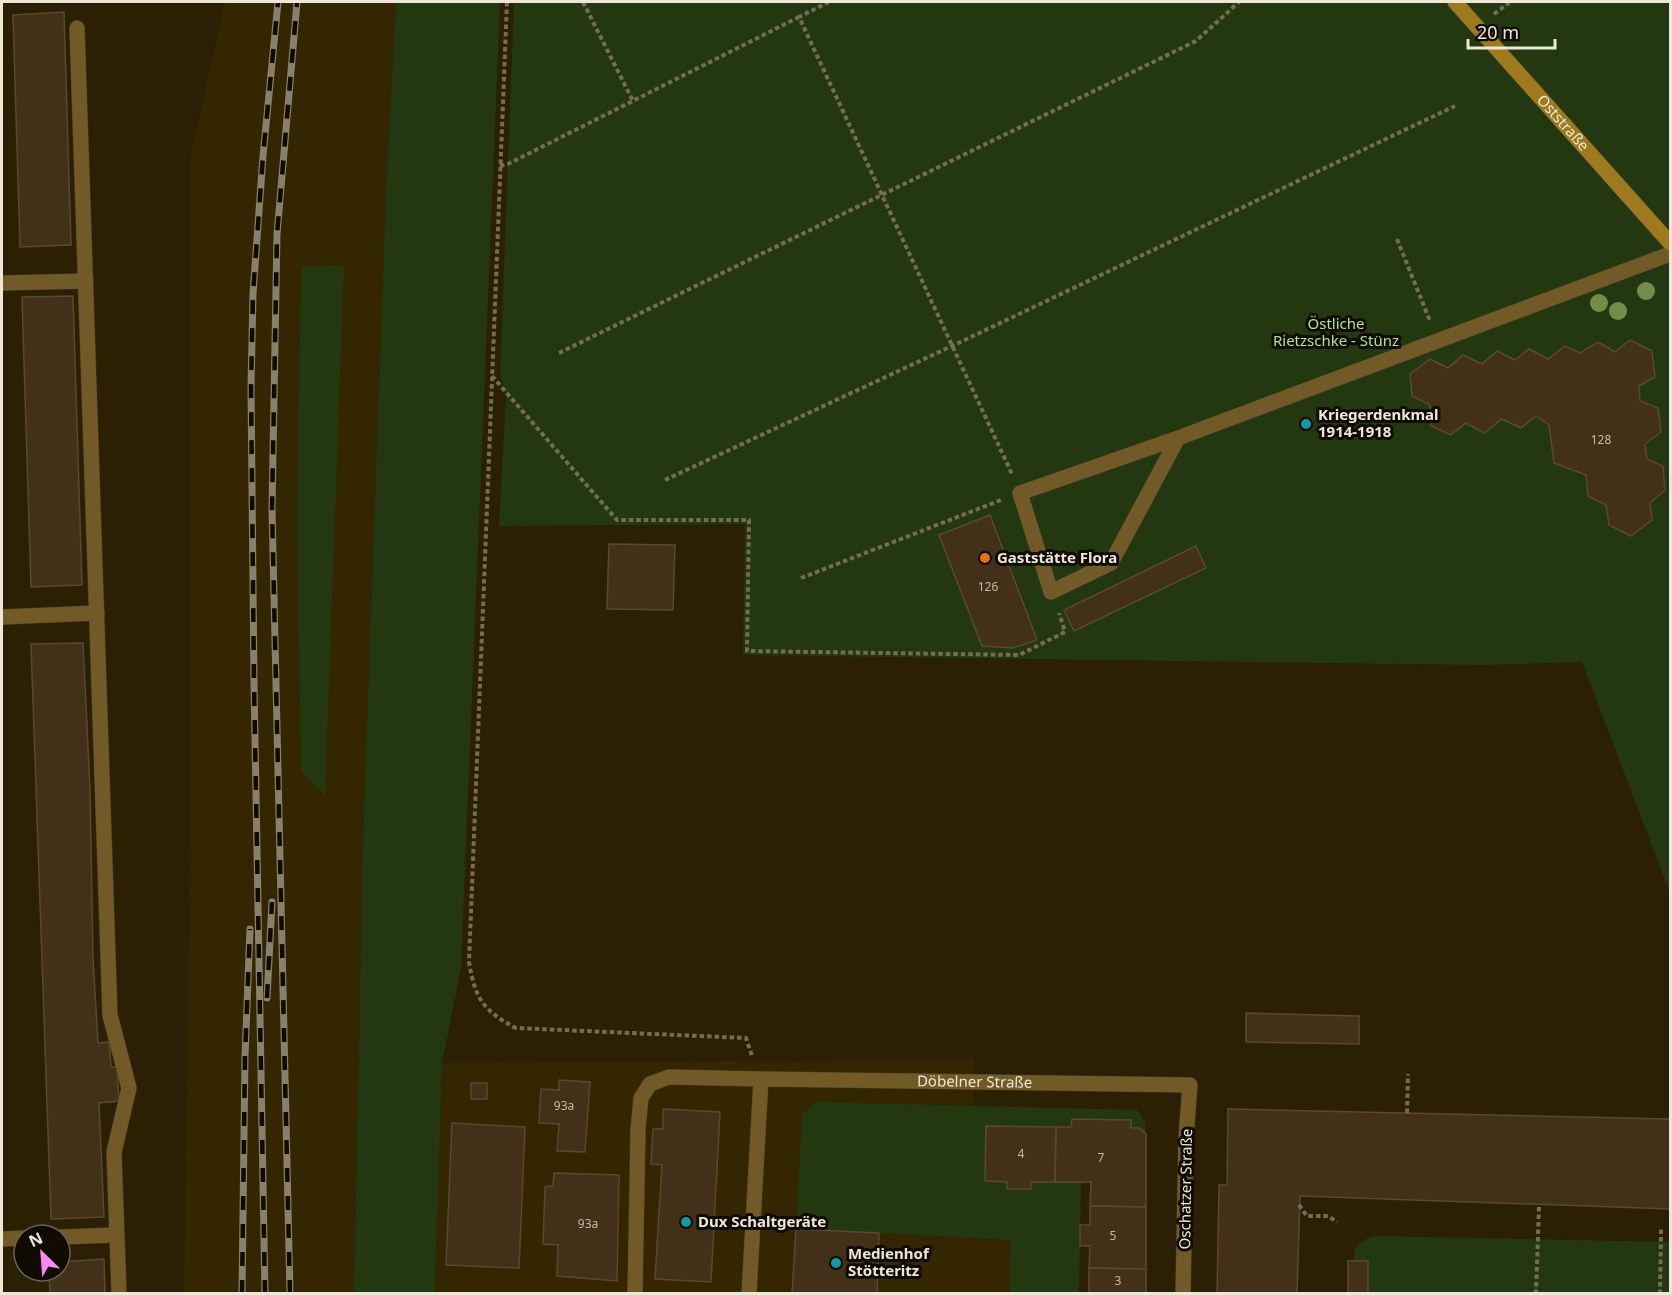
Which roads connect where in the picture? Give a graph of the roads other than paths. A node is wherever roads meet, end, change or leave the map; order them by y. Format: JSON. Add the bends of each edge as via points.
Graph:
{"nodes":[{"id":1,"x":1455,"y":2,"type":"edge"},
{"id":2,"x":77,"y":28,"type":"dead end"},
{"id":3,"x":1671,"y":243,"type":"edge"},
{"id":4,"x":1671,"y":254,"type":"edge"},
{"id":5,"x":86,"y":280,"type":"junction"},
{"id":6,"x":2,"y":283,"type":"edge"},
{"id":7,"x":1178,"y":438,"type":"junction"},
{"id":8,"x":97,"y":612,"type":"junction"},
{"id":9,"x":2,"y":617,"type":"edge"},
{"id":10,"x":761,"y":1079,"type":"junction"},
{"id":11,"x":1190,"y":1085,"type":"joint"},
{"id":12,"x":117,"y":1235,"type":"junction"},
{"id":13,"x":72,"y":1237,"type":"edge"},
{"id":14,"x":119,"y":1293,"type":"edge"},
{"id":15,"x":634,"y":1293,"type":"edge"},
{"id":16,"x":749,"y":1293,"type":"edge"},
{"id":17,"x":1183,"y":1293,"type":"edge"}],
"edges":[{"from":1,"to":3,"type":"street","name":"Oststraße"},
{"from":2,"to":5,"type":"street"},
{"from":4,"to":7,"type":"street"},
{"from":5,"to":6,"type":"street"},
{"from":5,"to":8,"type":"street"},
{"from":7,"to":7,"type":"street","via":[[1020,493],[1051,592],[1111,563]]},
{"from":8,"to":9,"type":"street"},
{"from":8,"to":12,"type":"street","via":[[110,1015],[129,1088],[114,1152]]},
{"from":10,"to":11,"type":"street","name":"Döbelner Straße"},
{"from":10,"to":15,"type":"street","name":"Döbelner Straße","via":[[669,1077],[650,1084],[641,1098]]},
{"from":10,"to":16,"type":"street"},
{"from":11,"to":17,"type":"street","name":"Oschatzer Straße"},
{"from":12,"to":13,"type":"street"},
{"from":12,"to":14,"type":"street"}]}
